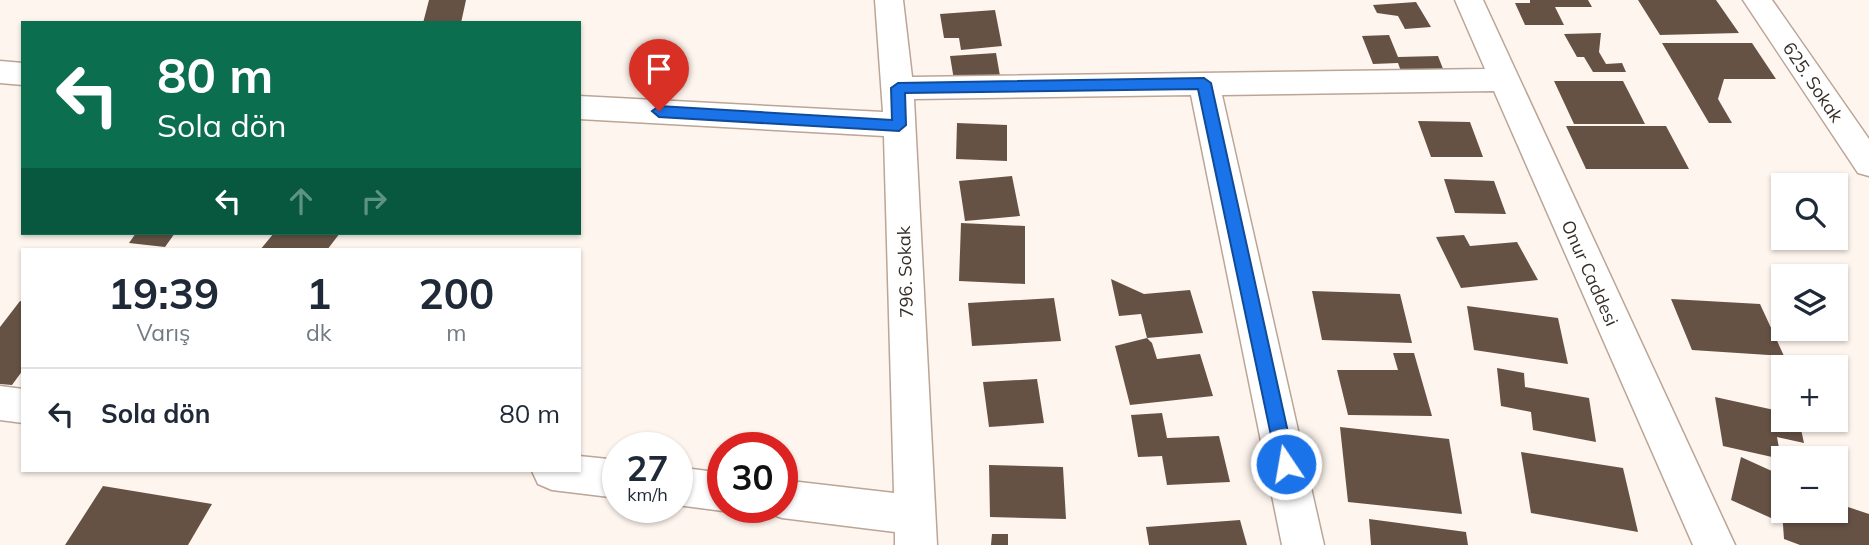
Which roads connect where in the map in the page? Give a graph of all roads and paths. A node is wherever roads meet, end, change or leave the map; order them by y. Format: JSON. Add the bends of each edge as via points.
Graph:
{"nodes":[{"id":1,"x":889,"y":0,"type":"edge"},
{"id":2,"x":1469,"y":0,"type":"edge"},
{"id":3,"x":1757,"y":0,"type":"edge"},
{"id":4,"x":0,"y":72,"type":"edge"},
{"id":5,"x":21,"y":74,"type":"edge"},
{"id":6,"x":1505,"y":80,"type":"junction"},
{"id":7,"x":1204,"y":83,"type":"junction"},
{"id":8,"x":898,"y":88,"type":"junction"},
{"id":9,"x":581,"y":107,"type":"edge"},
{"id":10,"x":899,"y":125,"type":"junction"},
{"id":11,"x":1869,"y":164,"type":"edge"},
{"id":12,"x":0,"y":403,"type":"edge"},
{"id":13,"x":21,"y":406,"type":"edge"},
{"id":14,"x":560,"y":472,"type":"edge"},
{"id":15,"x":602,"y":477,"type":"edge"},
{"id":16,"x":798,"y":503,"type":"edge"},
{"id":17,"x":916,"y":530,"type":"edge"},
{"id":18,"x":1303,"y":545,"type":"edge"},
{"id":19,"x":1714,"y":545,"type":"edge"}],
"edges":[{"from":1,"to":8,"type":"street","name":"796. Sokak"},
{"from":2,"to":6,"type":"street","name":"Onur Caddesi"},
{"from":3,"to":11,"type":"street","name":"625. Sokak"},
{"from":4,"to":5,"type":"street"},
{"from":6,"to":7,"type":"street"},
{"from":6,"to":19,"type":"street","name":"Onur Caddesi"},
{"from":7,"to":8,"type":"street"},
{"from":7,"to":18,"type":"street"},
{"from":8,"to":10,"type":"street","name":"796. Sokak"},
{"from":9,"to":10,"type":"street"},
{"from":10,"to":17,"type":"street","name":"796. Sokak"},
{"from":12,"to":13,"type":"street"},
{"from":14,"to":15,"type":"street"},
{"from":16,"to":17,"type":"street"}]}
